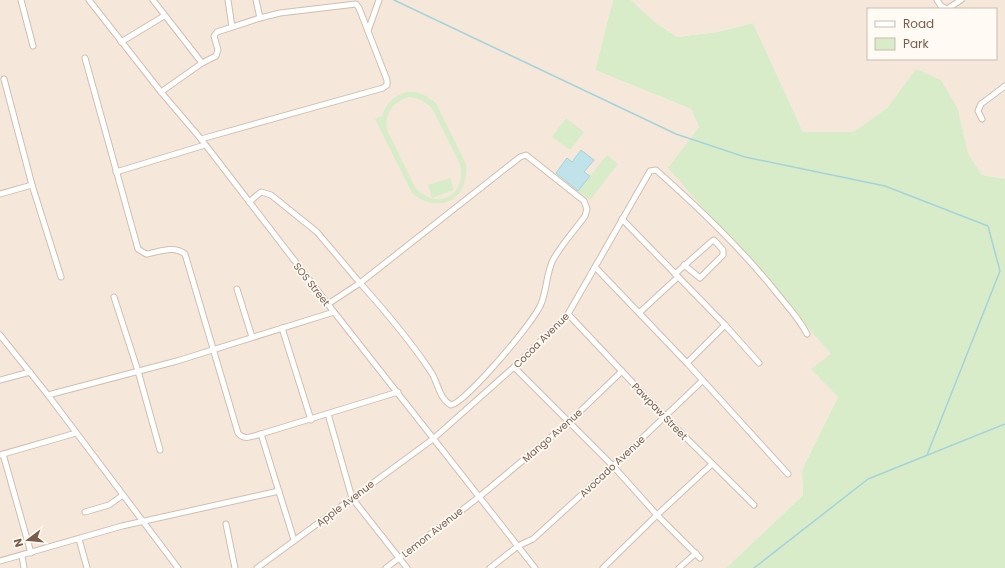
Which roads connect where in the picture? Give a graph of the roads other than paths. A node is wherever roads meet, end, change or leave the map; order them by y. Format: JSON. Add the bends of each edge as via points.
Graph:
{"nodes":[{"id":1,"x":21,"y":0,"type":"edge"},
{"id":2,"x":153,"y":0,"type":"edge"},
{"id":3,"x":228,"y":0,"type":"edge"},
{"id":4,"x":256,"y":0,"type":"edge"},
{"id":5,"x":379,"y":0,"type":"edge"},
{"id":6,"x":937,"y":0,"type":"edge"},
{"id":7,"x":961,"y":0,"type":"edge"},
{"id":8,"x":91,"y":1,"type":"edge"},
{"id":9,"x":944,"y":8,"type":"edge"},
{"id":10,"x":949,"y":8,"type":"edge"},
{"id":11,"x":164,"y":16,"type":"junction"},
{"id":12,"x":260,"y":18,"type":"junction"},
{"id":13,"x":232,"y":27,"type":"junction"},
{"id":14,"x":368,"y":31,"type":"junction"},
{"id":15,"x":121,"y":42,"type":"junction"},
{"id":16,"x":33,"y":46,"type":"dead end"},
{"id":17,"x":85,"y":58,"type":"dead end"},
{"id":18,"x":202,"y":63,"type":"junction"},
{"id":19,"x":4,"y":79,"type":"dead end"},
{"id":20,"x":1005,"y":86,"type":"edge"},
{"id":21,"x":161,"y":92,"type":"junction"},
{"id":22,"x":982,"y":119,"type":"dead end"},
{"id":23,"x":201,"y":139,"type":"junction"},
{"id":24,"x":205,"y":145,"type":"junction"},
{"id":25,"x":116,"y":172,"type":"junction"},
{"id":26,"x":32,"y":186,"type":"junction"},
{"id":27,"x":0,"y":194,"type":"edge"},
{"id":28,"x":249,"y":202,"type":"junction"},
{"id":29,"x":622,"y":219,"type":"junction"},
{"id":30,"x":684,"y":266,"type":"junction"},
{"id":31,"x":595,"y":267,"type":"junction"},
{"id":32,"x":677,"y":275,"type":"junction"},
{"id":33,"x":61,"y":277,"type":"dead end"},
{"id":34,"x":360,"y":284,"type":"junction"},
{"id":35,"x":237,"y":289,"type":"dead end"},
{"id":36,"x":114,"y":297,"type":"dead end"},
{"id":37,"x":328,"y":304,"type":"junction"},
{"id":38,"x":334,"y":312,"type":"junction"},
{"id":39,"x":568,"y":314,"type":"junction"},
{"id":40,"x":639,"y":314,"type":"junction"},
{"id":41,"x":725,"y":325,"type":"junction"},
{"id":42,"x":282,"y":328,"type":"junction"},
{"id":43,"x":806,"y":334,"type":"dead end"},
{"id":44,"x":0,"y":335,"type":"edge"},
{"id":45,"x":252,"y":337,"type":"junction"},
{"id":46,"x":214,"y":349,"type":"junction"},
{"id":47,"x":687,"y":363,"type":"junction"},
{"id":48,"x":759,"y":363,"type":"dead end"},
{"id":49,"x":514,"y":367,"type":"junction"},
{"id":50,"x":138,"y":371,"type":"junction"},
{"id":51,"x":622,"y":371,"type":"junction"},
{"id":52,"x":30,"y":372,"type":"junction"},
{"id":53,"x":0,"y":380,"type":"edge"},
{"id":54,"x":702,"y":381,"type":"junction"},
{"id":55,"x":398,"y":392,"type":"junction"},
{"id":56,"x":48,"y":395,"type":"junction"},
{"id":57,"x":328,"y":414,"type":"junction"},
{"id":58,"x":664,"y":417,"type":"junction"},
{"id":59,"x":311,"y":420,"type":"junction"},
{"id":60,"x":569,"y":422,"type":"junction"},
{"id":61,"x":76,"y":433,"type":"junction"},
{"id":62,"x":261,"y":434,"type":"junction"},
{"id":63,"x":433,"y":439,"type":"junction"},
{"id":64,"x":160,"y":450,"type":"dead end"},
{"id":65,"x":2,"y":454,"type":"edge"},
{"id":66,"x":712,"y":464,"type":"junction"},
{"id":67,"x":613,"y":466,"type":"junction"},
{"id":68,"x":788,"y":474,"type":"dead end"},
{"id":69,"x":279,"y":491,"type":"junction"},
{"id":70,"x":123,"y":495,"type":"junction"},
{"id":71,"x":479,"y":497,"type":"junction"},
{"id":72,"x":352,"y":498,"type":"junction"},
{"id":73,"x":754,"y":506,"type":"dead end"},
{"id":74,"x":85,"y":512,"type":"dead end"},
{"id":75,"x":657,"y":515,"type":"junction"},
{"id":76,"x":143,"y":522,"type":"junction"},
{"id":77,"x":226,"y":524,"type":"dead end"},
{"id":78,"x":79,"y":539,"type":"junction"},
{"id":79,"x":294,"y":540,"type":"junction"},
{"id":80,"x":518,"y":546,"type":"junction"},
{"id":81,"x":31,"y":553,"type":"junction"},
{"id":82,"x":696,"y":553,"type":"junction"},
{"id":83,"x":22,"y":556,"type":"junction"},
{"id":84,"x":399,"y":558,"type":"junction"},
{"id":85,"x":700,"y":558,"type":"dead end"},
{"id":86,"x":0,"y":561,"type":"edge"},
{"id":87,"x":24,"y":568,"type":"edge"},
{"id":88,"x":87,"y":568,"type":"edge"},
{"id":89,"x":178,"y":568,"type":"edge"},
{"id":90,"x":235,"y":568,"type":"edge"},
{"id":91,"x":257,"y":568,"type":"edge"},
{"id":92,"x":386,"y":568,"type":"edge"},
{"id":93,"x":407,"y":568,"type":"edge"},
{"id":94,"x":490,"y":568,"type":"edge"},
{"id":95,"x":535,"y":568,"type":"edge"},
{"id":96,"x":603,"y":568,"type":"edge"},
{"id":97,"x":680,"y":568,"type":"edge"}],
"edges":[{"from":1,"to":16,"type":"street"},
{"from":2,"to":11,"type":"street"},
{"from":3,"to":13,"type":"street"},
{"from":4,"to":12,"type":"street"},
{"from":5,"to":14,"type":"street"},
{"from":6,"to":9,"type":"street"},
{"from":7,"to":10,"type":"street"},
{"from":8,"to":15,"type":"street","name":"SOS Street"},
{"from":11,"to":15,"type":"street"},
{"from":11,"to":18,"type":"street"},
{"from":12,"to":13,"type":"street"},
{"from":12,"to":14,"type":"street","via":[[354,4],[359,8]]},
{"from":13,"to":18,"type":"street","via":[[215,34],[218,53]]},
{"from":14,"to":23,"type":"street","via":[[387,80],[387,85],[383,88]]},
{"from":15,"to":21,"type":"street","name":"SOS Street"},
{"from":17,"to":25,"type":"street"},
{"from":18,"to":21,"type":"street"},
{"from":19,"to":26,"type":"street"},
{"from":20,"to":22,"type":"street","via":[[981,104],[978,111]]},
{"from":21,"to":23,"type":"street","name":"SOS Street"},
{"from":23,"to":24,"type":"street","name":"SOS Street"},
{"from":24,"to":25,"type":"street"},
{"from":24,"to":28,"type":"street","name":"SOS Street"},
{"from":25,"to":46,"type":"street","via":[[141,252],[146,254],[174,248],[185,254]]},
{"from":26,"to":27,"type":"street"},
{"from":26,"to":33,"type":"street"},
{"from":28,"to":34,"type":"street","via":[[261,192],[271,195],[318,232]]},
{"from":28,"to":37,"type":"street","name":"SOS Street"},
{"from":29,"to":31,"type":"street","name":"Cocoa Avenue"},
{"from":29,"to":32,"type":"street"},
{"from":29,"to":43,"type":"street","name":"Cocoa Avenue","via":[[650,171],[656,170],[705,213],[762,274],[801,322]]},
{"from":30,"to":30,"type":"street","via":[[714,240],[723,250],[723,255],[700,278]]},
{"from":30,"to":32,"type":"street"},
{"from":31,"to":39,"type":"street","name":"Cocoa Avenue"},
{"from":31,"to":40,"type":"street"},
{"from":32,"to":40,"type":"street"},
{"from":32,"to":41,"type":"street"},
{"from":34,"to":34,"type":"street","via":[[434,223],[523,156],[535,162],[586,204],[585,216],[553,259],[541,306],[495,364],[456,404],[445,402],[428,366],[387,313]]},
{"from":34,"to":37,"type":"street"},
{"from":35,"to":45,"type":"street"},
{"from":36,"to":50,"type":"street"},
{"from":37,"to":38,"type":"street","name":"SOS Street"},
{"from":38,"to":42,"type":"street"},
{"from":38,"to":55,"type":"street","name":"SOS Street"},
{"from":39,"to":49,"type":"street","name":"Cocoa Avenue"},
{"from":39,"to":51,"type":"street","name":"Pawpaw Street"},
{"from":40,"to":47,"type":"street"},
{"from":41,"to":47,"type":"street"},
{"from":41,"to":48,"type":"street"},
{"from":42,"to":45,"type":"street"},
{"from":42,"to":59,"type":"street"},
{"from":44,"to":52,"type":"street"},
{"from":45,"to":46,"type":"street"},
{"from":46,"to":50,"type":"street"},
{"from":46,"to":62,"type":"street","via":[[240,437]]},
{"from":47,"to":54,"type":"street"},
{"from":49,"to":60,"type":"street"},
{"from":49,"to":63,"type":"street","name":"Cocoa Avenue"},
{"from":50,"to":56,"type":"street"},
{"from":50,"to":64,"type":"street"},
{"from":51,"to":58,"type":"street","name":"Pawpaw Street"},
{"from":51,"to":60,"type":"street","name":"Mango Avenue"},
{"from":52,"to":53,"type":"street"},
{"from":52,"to":56,"type":"street"},
{"from":54,"to":58,"type":"street","name":"Avocado Avenue"},
{"from":54,"to":68,"type":"street"},
{"from":55,"to":57,"type":"street"},
{"from":55,"to":63,"type":"street","name":"SOS Street"},
{"from":56,"to":61,"type":"street"},
{"from":57,"to":59,"type":"street"},
{"from":57,"to":72,"type":"street"},
{"from":58,"to":66,"type":"street","name":"Pawpaw Street"},
{"from":58,"to":67,"type":"street","name":"Avocado Avenue"},
{"from":59,"to":62,"type":"street"},
{"from":60,"to":67,"type":"street"},
{"from":60,"to":71,"type":"street","name":"Mango Avenue"},
{"from":61,"to":65,"type":"street"},
{"from":61,"to":70,"type":"street"},
{"from":62,"to":69,"type":"street"},
{"from":63,"to":71,"type":"street","name":"SOS Street"},
{"from":63,"to":72,"type":"street","name":"Apple Avenue"},
{"from":65,"to":81,"type":"street"},
{"from":66,"to":73,"type":"street","name":"Pawpaw Street"},
{"from":66,"to":75,"type":"street"},
{"from":67,"to":75,"type":"street"},
{"from":67,"to":80,"type":"street","name":"Avocado Avenue","via":[[533,539]]},
{"from":69,"to":76,"type":"street"},
{"from":69,"to":79,"type":"street"},
{"from":70,"to":74,"type":"street","via":[[109,505]]},
{"from":70,"to":76,"type":"street"},
{"from":71,"to":80,"type":"street","name":"SOS Street"},
{"from":71,"to":84,"type":"street","name":"Lemon Avenue"},
{"from":72,"to":79,"type":"street","name":"Apple Avenue"},
{"from":72,"to":84,"type":"street"},
{"from":75,"to":82,"type":"street"},
{"from":75,"to":96,"type":"street"},
{"from":76,"to":78,"type":"street"},
{"from":76,"to":89,"type":"street"},
{"from":77,"to":90,"type":"street"},
{"from":78,"to":81,"type":"street"},
{"from":78,"to":88,"type":"street"},
{"from":79,"to":91,"type":"street","name":"Apple Avenue"},
{"from":80,"to":94,"type":"street","name":"Avocado Avenue"},
{"from":80,"to":95,"type":"street","name":"SOS Street"},
{"from":81,"to":83,"type":"street"},
{"from":82,"to":85,"type":"street"},
{"from":82,"to":97,"type":"street"},
{"from":83,"to":86,"type":"street"},
{"from":83,"to":87,"type":"street"},
{"from":84,"to":92,"type":"street","name":"Lemon Avenue"},
{"from":84,"to":93,"type":"street"}]}
